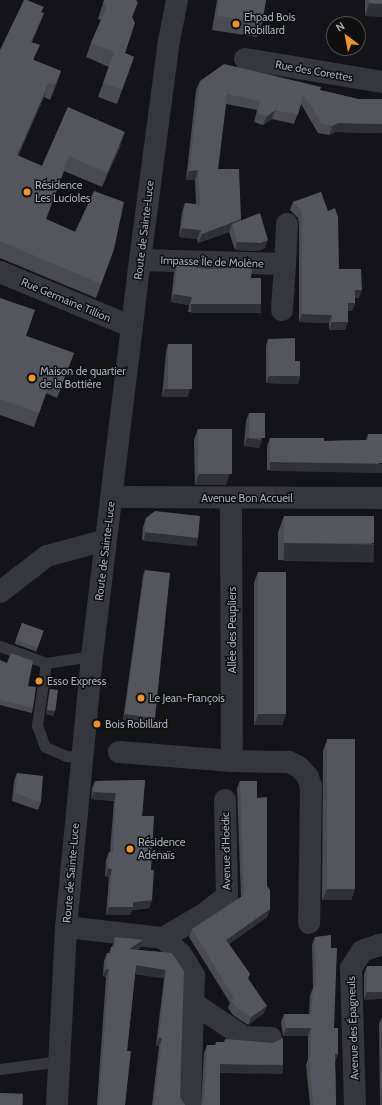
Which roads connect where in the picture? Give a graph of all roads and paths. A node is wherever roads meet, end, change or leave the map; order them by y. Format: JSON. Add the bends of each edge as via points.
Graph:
{"nodes":[{"id":1,"x":177,"y":0,"type":"edge"},
{"id":2,"x":245,"y":58,"type":"dead end"},
{"id":3,"x":382,"y":82,"type":"edge"},
{"id":4,"x":287,"y":224,"type":"dead end"},
{"id":5,"x":140,"y":260,"type":"junction"},
{"id":6,"x":285,"y":264,"type":"junction"},
{"id":7,"x":0,"y":272,"type":"edge"},
{"id":8,"x":282,"y":310,"type":"dead end"},
{"id":9,"x":132,"y":327,"type":"junction"},
{"id":10,"x":112,"y":497,"type":"junction"},
{"id":11,"x":231,"y":498,"type":"junction"},
{"id":12,"x":382,"y":498,"type":"edge"},
{"id":13,"x":106,"y":540,"type":"junction"},
{"id":14,"x":0,"y":592,"type":"edge"},
{"id":15,"x":0,"y":646,"type":"edge"},
{"id":16,"x":92,"y":656,"type":"junction"},
{"id":17,"x":46,"y":663,"type":"junction"},
{"id":18,"x":119,"y":752,"type":"dead end"},
{"id":19,"x":81,"y":757,"type":"junction"},
{"id":20,"x":232,"y":762,"type":"junction"},
{"id":21,"x":225,"y":800,"type":"dead end"},
{"id":22,"x":309,"y":923,"type":"dead end"},
{"id":23,"x":66,"y":927,"type":"junction"},
{"id":24,"x":163,"y":938,"type":"junction"},
{"id":25,"x":382,"y":944,"type":"edge"},
{"id":26,"x":193,"y":1003,"type":"junction"},
{"id":27,"x":271,"y":1038,"type":"dead end"},
{"id":28,"x":60,"y":1060,"type":"junction"},
{"id":29,"x":0,"y":1069,"type":"edge"},
{"id":30,"x":57,"y":1105,"type":"edge"},
{"id":31,"x":190,"y":1105,"type":"edge"},
{"id":32,"x":355,"y":1105,"type":"edge"}],
"edges":[{"from":1,"to":5,"type":"street","name":"Route de Sainte-Luce","via":[[169,42]]},
{"from":2,"to":3,"type":"street","name":"Rue des Corettes"},
{"from":4,"to":6,"type":"street"},
{"from":5,"to":6,"type":"street","name":"Impasse Île de Molène"},
{"from":5,"to":9,"type":"street","name":"Route de Sainte-Luce"},
{"from":6,"to":8,"type":"street"},
{"from":7,"to":9,"type":"street","name":"Rue Germaine Tillion"},
{"from":9,"to":10,"type":"street","name":"Route de Sainte-Luce"},
{"from":10,"to":11,"type":"street","name":"Avenue Bon Accueil"},
{"from":10,"to":13,"type":"street","name":"Route de Sainte-Luce"},
{"from":11,"to":12,"type":"street","name":"Avenue Bon Accueil"},
{"from":11,"to":20,"type":"street","name":"Allée des Peupliers"},
{"from":13,"to":14,"type":"street","via":[[47,556]]},
{"from":13,"to":16,"type":"street","name":"Route de Sainte-Luce"},
{"from":15,"to":17,"type":"lane"},
{"from":16,"to":17,"type":"lane"},
{"from":16,"to":19,"type":"street","name":"Route de Sainte-Luce"},
{"from":17,"to":19,"type":"lane","via":[[37,726],[45,747],[66,756]]},
{"from":18,"to":20,"type":"street"},
{"from":19,"to":23,"type":"street","name":"Route de Sainte-Luce"},
{"from":20,"to":22,"type":"street","via":[[288,762],[299,767],[308,777]]},
{"from":21,"to":24,"type":"street","name":"Avenue d'Hoëdic","via":[[227,896],[204,914]]},
{"from":23,"to":24,"type":"street"},
{"from":23,"to":28,"type":"street","name":"Route de Sainte-Luce"},
{"from":24,"to":26,"type":"street","via":[[181,954],[194,976]]},
{"from":25,"to":32,"type":"street","name":"Avenue des Épagneuls","via":[[362,951],[351,968]]},
{"from":26,"to":27,"type":"street","via":[[244,1037]]},
{"from":26,"to":31,"type":"street"},
{"from":28,"to":29,"type":"lane"},
{"from":28,"to":30,"type":"street","name":"Route de Sainte-Luce"}]}
